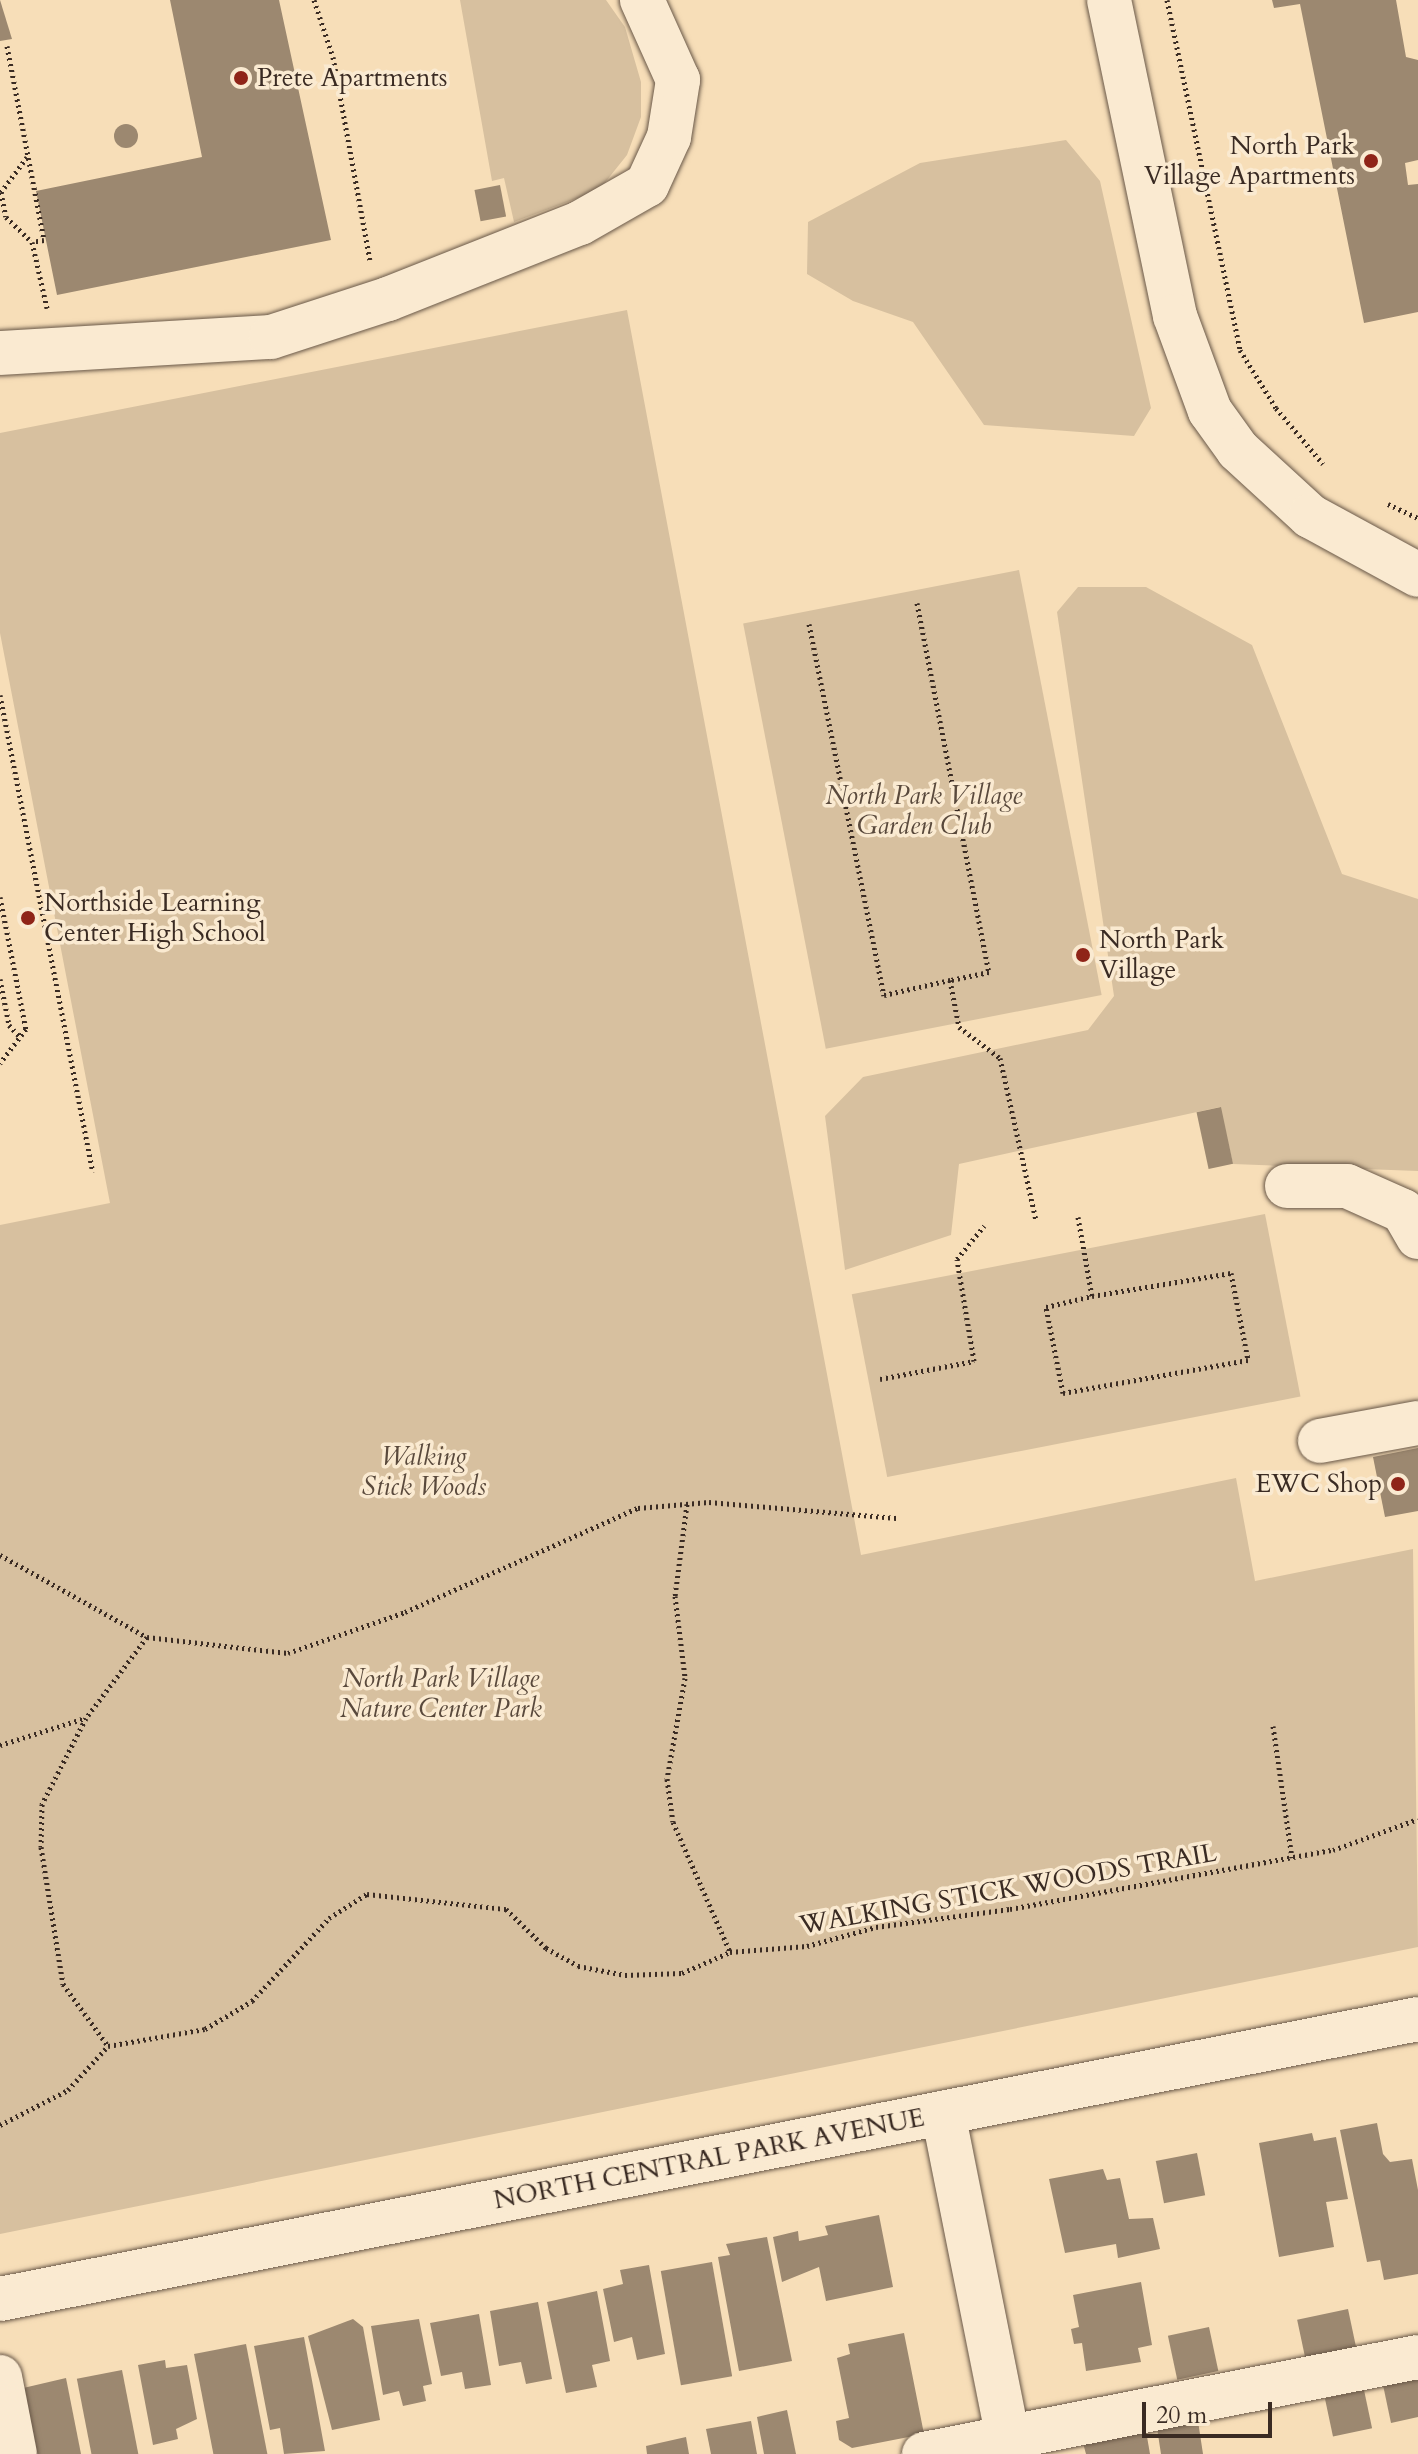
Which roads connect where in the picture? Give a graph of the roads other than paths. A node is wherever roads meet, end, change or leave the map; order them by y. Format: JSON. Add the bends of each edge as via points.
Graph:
{"nodes":[{"id":1,"x":642,"y":0,"type":"edge"},
{"id":2,"x":1109,"y":0,"type":"edge"},
{"id":3,"x":0,"y":353,"type":"edge"},
{"id":4,"x":1418,"y":575,"type":"edge"},
{"id":5,"x":1287,"y":1186,"type":"dead end"},
{"id":6,"x":1418,"y":1237,"type":"edge"},
{"id":7,"x":1418,"y":1423,"type":"edge"},
{"id":8,"x":1320,"y":1441,"type":"dead end"},
{"id":9,"x":1418,"y":2019,"type":"edge"},
{"id":10,"x":943,"y":2113,"type":"junction"},
{"id":11,"x":0,"y":2299,"type":"edge"},
{"id":12,"x":1418,"y":2357,"type":"edge"},
{"id":13,"x":0,"y":2377,"type":"edge"},
{"id":14,"x":1010,"y":2445,"type":"edge"},
{"id":15,"x":15,"y":2454,"type":"edge"},
{"id":16,"x":924,"y":2454,"type":"edge"}],
"edges":[{"from":1,"to":3,"type":"street","via":[[678,80],[669,137],[647,185],[580,223],[388,299],[271,337]]},
{"from":2,"to":4,"type":"street","via":[[1175,316],[1210,411],[1238,450],[1310,516]]},
{"from":5,"to":6,"type":"street","via":[[1347,1186],[1403,1211]]},
{"from":7,"to":8,"type":"street"},
{"from":9,"to":10,"type":"street","name":"NORTH CENTRAL PARK AVENUE"},
{"from":10,"to":11,"type":"street","name":"NORTH CENTRAL PARK AVENUE"},
{"from":10,"to":14,"type":"street"},
{"from":12,"to":14,"type":"street"},
{"from":13,"to":15,"type":"street"},
{"from":14,"to":16,"type":"street"}]}
